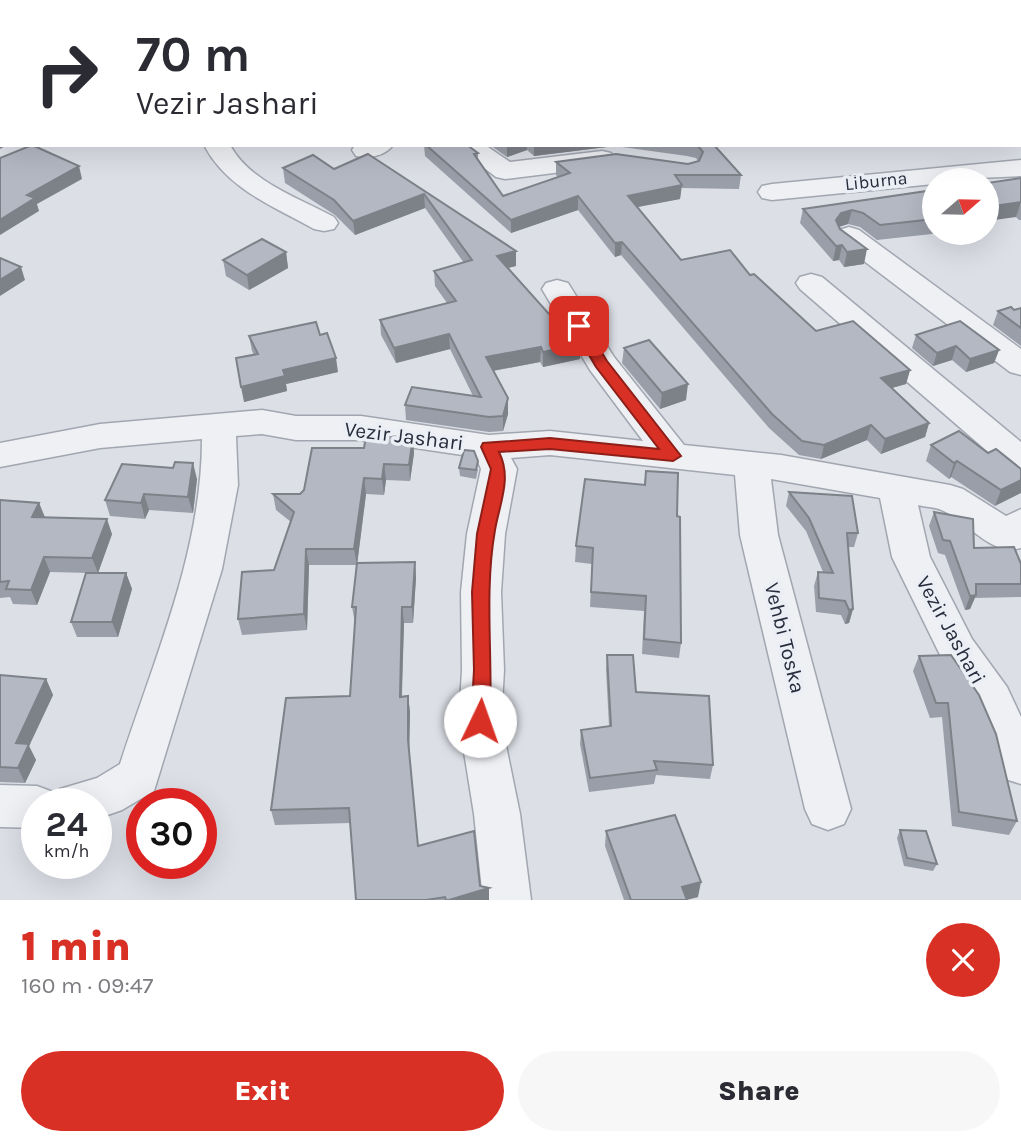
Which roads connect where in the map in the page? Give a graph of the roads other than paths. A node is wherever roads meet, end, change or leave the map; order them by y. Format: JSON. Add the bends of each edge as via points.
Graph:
{"nodes":[{"id":1,"x":218,"y":147,"type":"edge"},
{"id":2,"x":470,"y":147,"type":"edge"},
{"id":3,"x":627,"y":159,"type":"edge"},
{"id":4,"x":1021,"y":168,"type":"edge"},
{"id":5,"x":772,"y":192,"type":"dead end"},
{"id":6,"x":324,"y":223,"type":"dead end"},
{"id":7,"x":849,"y":236,"type":"edge"},
{"id":8,"x":811,"y":283,"type":"dead end"},
{"id":9,"x":557,"y":289,"type":"dead end"},
{"id":10,"x":1021,"y":365,"type":"edge"},
{"id":11,"x":219,"y":424,"type":"junction"},
{"id":12,"x":489,"y":447,"type":"junction"},
{"id":13,"x":0,"y":455,"type":"edge"},
{"id":14,"x":673,"y":456,"type":"junction"},
{"id":15,"x":1021,"y":461,"type":"edge"},
{"id":16,"x":752,"y":465,"type":"junction"},
{"id":17,"x":897,"y":490,"type":"junction"},
{"id":18,"x":1017,"y":533,"type":"edge"},
{"id":19,"x":1021,"y":765,"type":"edge"},
{"id":20,"x":112,"y":792,"type":"edge"},
{"id":21,"x":0,"y":806,"type":"edge"},
{"id":22,"x":21,"y":807,"type":"edge"},
{"id":23,"x":828,"y":809,"type":"dead end"},
{"id":24,"x":507,"y":900,"type":"edge"}],
"edges":[{"from":1,"to":6,"type":"street","via":[[243,178]]},
{"from":2,"to":3,"type":"street","via":[[505,171]]},
{"from":4,"to":5,"type":"street","name":"Liburna"},
{"from":7,"to":10,"type":"street"},
{"from":8,"to":15,"type":"street"},
{"from":9,"to":14,"type":"street","via":[[601,363]]},
{"from":11,"to":12,"type":"street","name":"Vezir Jashari","via":[[361,428]]},
{"from":11,"to":13,"type":"street","name":"Vezir Jashari","via":[[100,436]]},
{"from":11,"to":20,"type":"street","via":[[220,485],[203,569],[138,777]]},
{"from":12,"to":14,"type":"street","name":"Vezir Jashari","via":[[550,443]]},
{"from":12,"to":24,"type":"street","via":[[499,469],[481,592],[480,721]]},
{"from":14,"to":16,"type":"street","name":"Vezir Jashari"},
{"from":16,"to":17,"type":"street","name":"Vezir Jashari"},
{"from":16,"to":23,"type":"street","name":"Vehbi Toska","via":[[759,535]]},
{"from":17,"to":18,"type":"street","name":"Vezir Jashari","via":[[950,498]]},
{"from":17,"to":19,"type":"street","name":"Vezir Jashari","via":[[911,557],[958,652],[992,700]]},
{"from":21,"to":22,"type":"street"}]}
